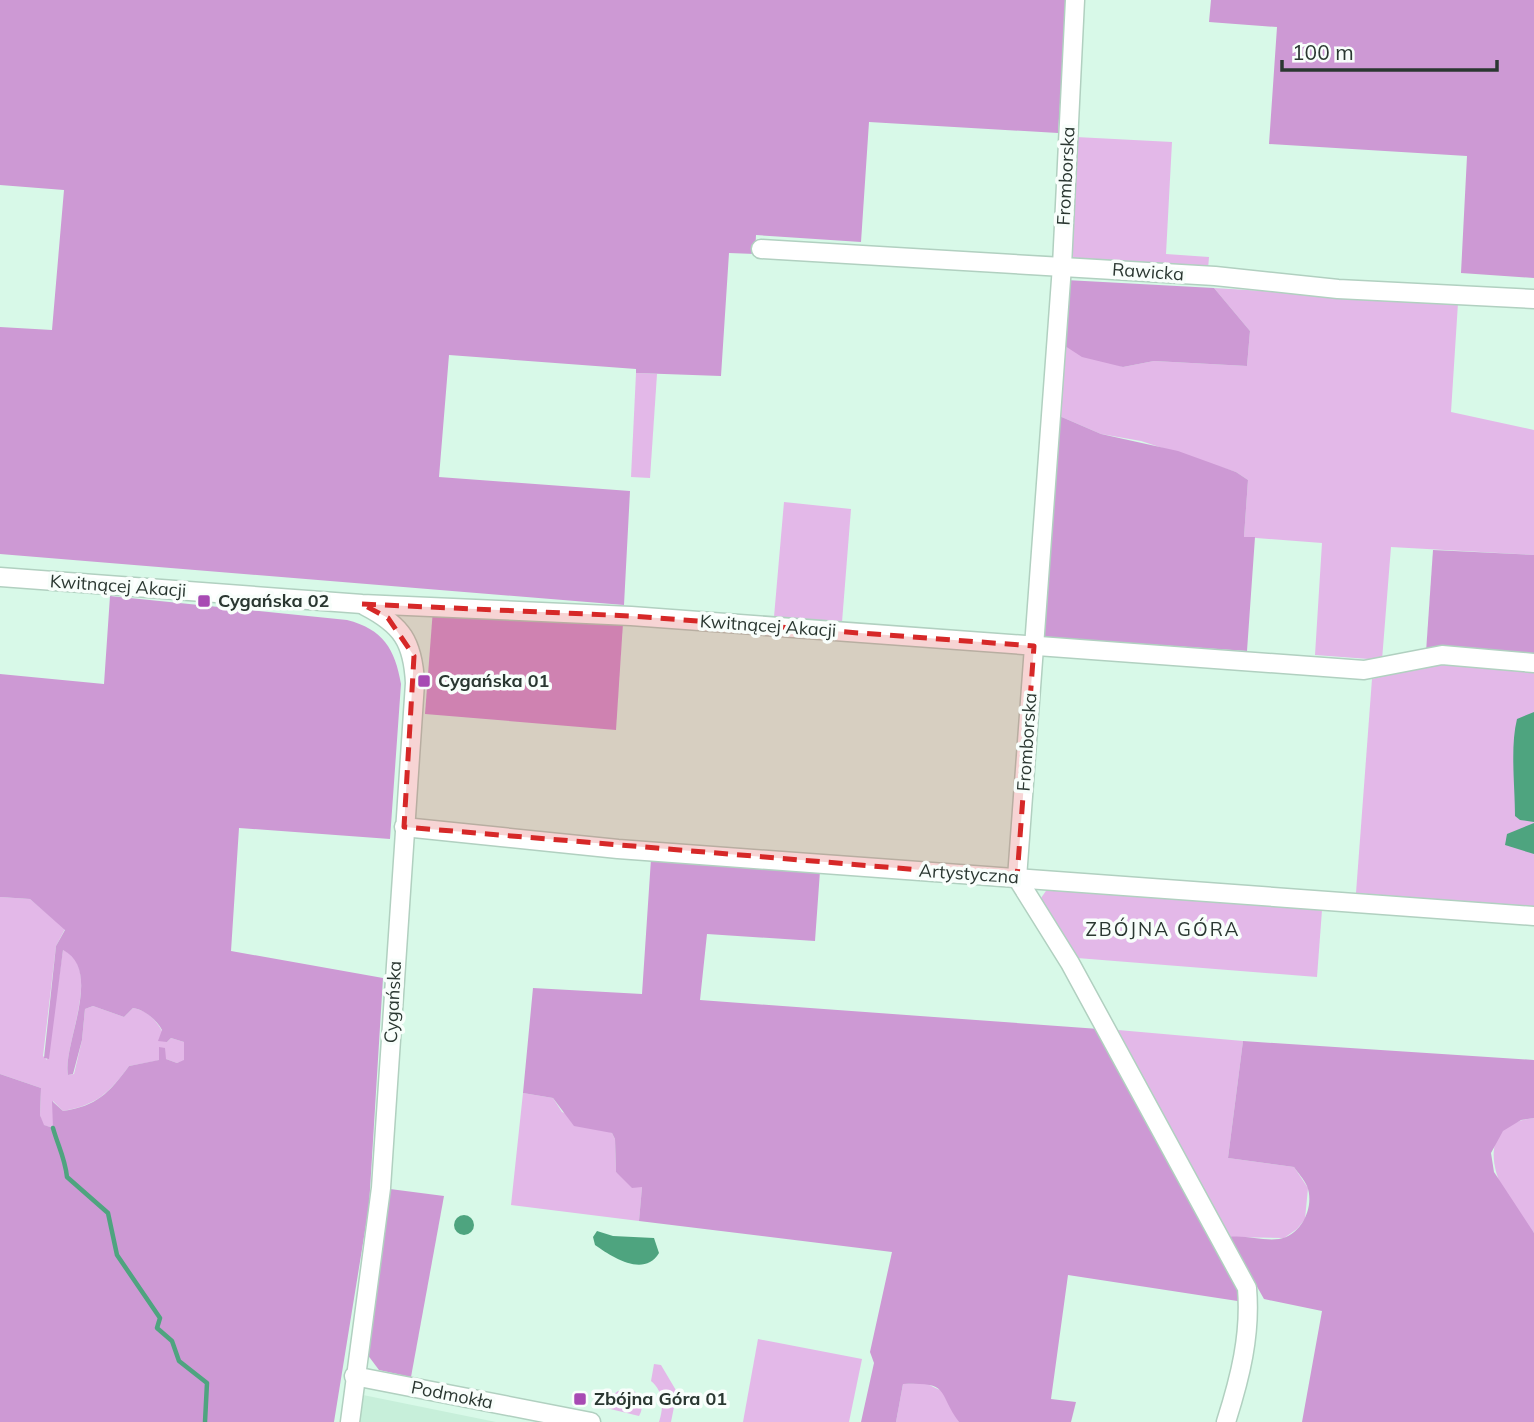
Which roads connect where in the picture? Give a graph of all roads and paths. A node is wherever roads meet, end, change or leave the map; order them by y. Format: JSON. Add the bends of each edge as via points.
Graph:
{"nodes":[{"id":1,"x":1074,"y":0,"type":"edge"},
{"id":2,"x":761,"y":249,"type":"dead end"},
{"id":3,"x":1062,"y":266,"type":"junction"},
{"id":4,"x":1534,"y":299,"type":"edge"},
{"id":5,"x":0,"y":577,"type":"edge"},
{"id":6,"x":362,"y":604,"type":"junction"},
{"id":7,"x":1034,"y":646,"type":"junction"},
{"id":8,"x":1534,"y":663,"type":"edge"},
{"id":9,"x":404,"y":827,"type":"junction"},
{"id":10,"x":1017,"y":878,"type":"junction"},
{"id":11,"x":1534,"y":916,"type":"edge"},
{"id":12,"x":354,"y":1376,"type":"junction"},
{"id":13,"x":350,"y":1422,"type":"edge"},
{"id":14,"x":591,"y":1422,"type":"edge"},
{"id":15,"x":1226,"y":1422,"type":"edge"}],
"edges":[{"from":1,"to":3,"type":"street","name":"Fromborska"},
{"from":2,"to":3,"type":"street","name":"Rawicka"},
{"from":3,"to":4,"type":"street","name":"Rawicka","via":[[1338,289]]},
{"from":3,"to":7,"type":"street","name":"Fromborska"},
{"from":5,"to":6,"type":"street","name":"Kwitnącej Akacji"},
{"from":6,"to":7,"type":"street","name":"Kwitnącej Akacji","via":[[631,616]]},
{"from":6,"to":9,"type":"street","name":"Cygańska","via":[[388,618],[414,656]]},
{"from":7,"to":8,"type":"street","name":"Kwitnącej Akacji","via":[[1364,670],[1442,655]]},
{"from":7,"to":10,"type":"street","name":"Fromborska"},
{"from":9,"to":10,"type":"street","name":"Artystyczna","via":[[618,849]]},
{"from":9,"to":12,"type":"street","name":"Cygańska","via":[[381,1188]]},
{"from":10,"to":11,"type":"street","name":"Artystyczna"},
{"from":10,"to":15,"type":"street","via":[[1070,963],[1247,1288],[1250,1315],[1245,1350]]},
{"from":12,"to":13,"type":"street","name":"Cygańska"},
{"from":12,"to":14,"type":"street","name":"Podmokła"}]}
